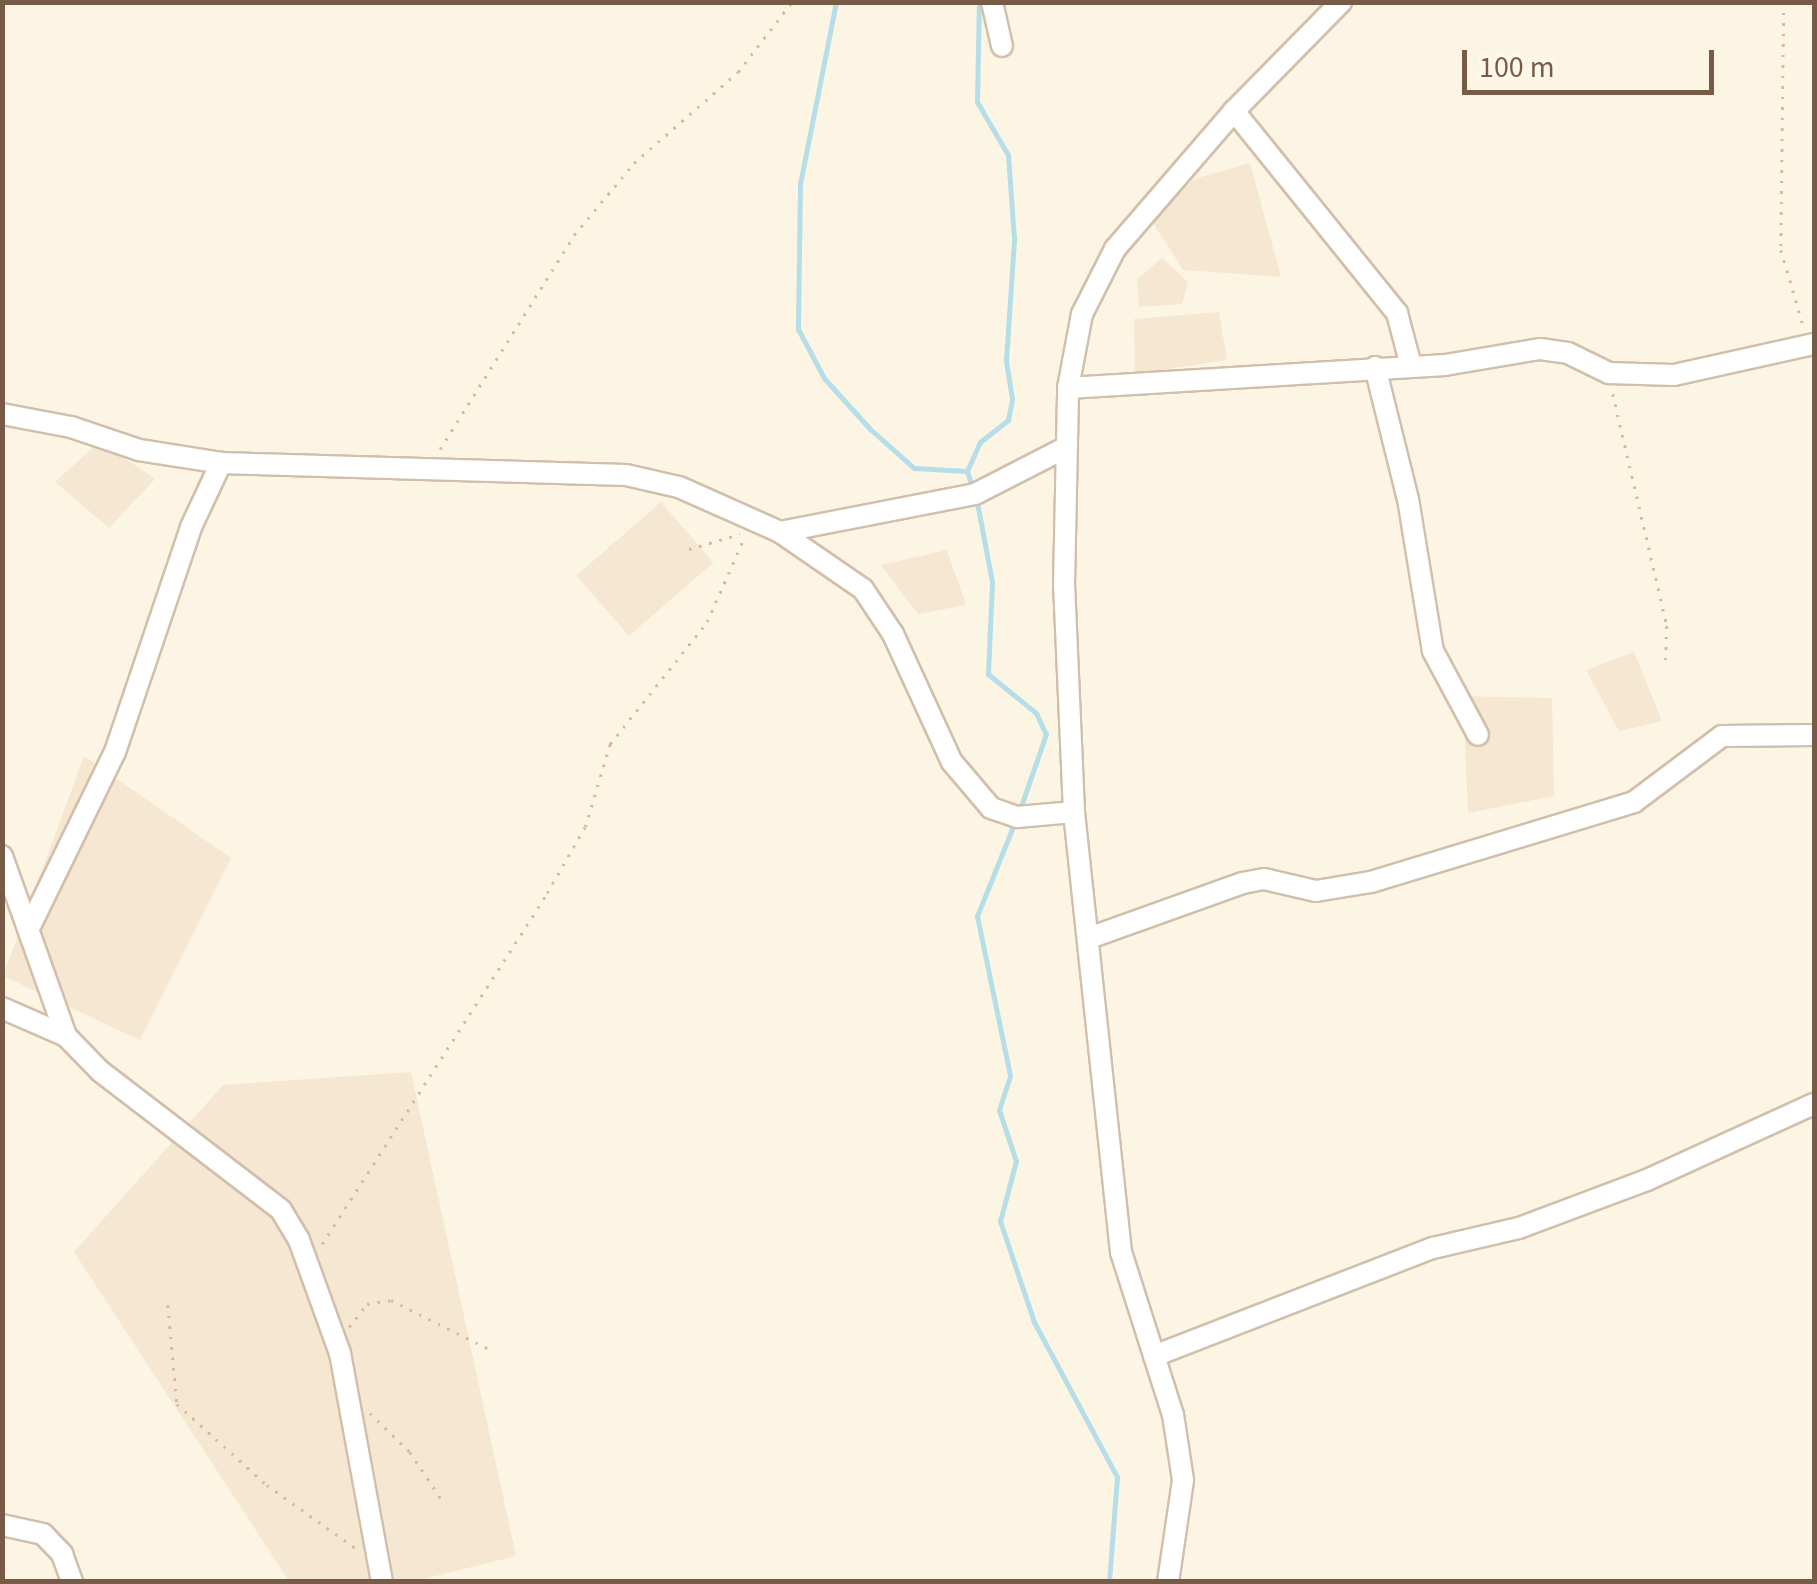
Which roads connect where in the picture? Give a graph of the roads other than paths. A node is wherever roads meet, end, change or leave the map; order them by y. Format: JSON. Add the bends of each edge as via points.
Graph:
{"nodes":[{"id":1,"x":992,"y":2,"type":"edge"},
{"id":2,"x":1341,"y":2,"type":"edge"},
{"id":3,"x":1002,"y":46,"type":"dead end"},
{"id":4,"x":1234,"y":111,"type":"junction"},
{"id":5,"x":1812,"y":348,"type":"edge"},
{"id":6,"x":1375,"y":366,"type":"junction"},
{"id":7,"x":1412,"y":366,"type":"junction"},
{"id":8,"x":1068,"y":388,"type":"junction"},
{"id":9,"x":2,"y":414,"type":"edge"},
{"id":10,"x":1067,"y":447,"type":"junction"},
{"id":11,"x":221,"y":463,"type":"junction"},
{"id":12,"x":780,"y":532,"type":"junction"},
{"id":13,"x":1478,"y":735,"type":"dead end"},
{"id":14,"x":1814,"y":735,"type":"edge"},
{"id":15,"x":1074,"y":812,"type":"junction"},
{"id":16,"x":2,"y":856,"type":"edge"},
{"id":17,"x":31,"y":924,"type":"junction"},
{"id":18,"x":1089,"y":938,"type":"junction"},
{"id":19,"x":2,"y":1008,"type":"edge"},
{"id":20,"x":66,"y":1036,"type":"junction"},
{"id":21,"x":1814,"y":1104,"type":"edge"},
{"id":22,"x":1154,"y":1356,"type":"junction"},
{"id":23,"x":2,"y":1525,"type":"edge"},
{"id":24,"x":72,"y":1582,"type":"edge"},
{"id":25,"x":382,"y":1582,"type":"edge"},
{"id":26,"x":1168,"y":1582,"type":"edge"}],
"edges":[{"from":1,"to":3,"type":"street"},
{"from":2,"to":4,"type":"street"},
{"from":4,"to":7,"type":"street","via":[[1397,313]]},
{"from":4,"to":8,"type":"street","via":[[1115,249],[1082,314]]},
{"from":5,"to":7,"type":"street","via":[[1693,373],[1609,373],[1555,350]]},
{"from":6,"to":7,"type":"street"},
{"from":6,"to":8,"type":"street"},
{"from":6,"to":13,"type":"street","via":[[1408,500],[1433,651]]},
{"from":8,"to":10,"type":"street"},
{"from":9,"to":11,"type":"street","via":[[71,426],[139,450]]},
{"from":10,"to":12,"type":"street","via":[[974,494]]},
{"from":10,"to":15,"type":"street","via":[[1064,586]]},
{"from":11,"to":12,"type":"street","via":[[650,478]]},
{"from":11,"to":17,"type":"street","via":[[191,527],[121,737]]},
{"from":12,"to":15,"type":"street","via":[[863,589],[893,634],[972,791],[991,808],[1017,817]]},
{"from":14,"to":18,"type":"street","via":[[1722,736],[1634,802],[1371,882],[1316,890],[1264,879],[1244,882]]},
{"from":15,"to":18,"type":"street"},
{"from":16,"to":17,"type":"street"},
{"from":17,"to":20,"type":"street"},
{"from":18,"to":22,"type":"street","via":[[1120,1252]]},
{"from":19,"to":20,"type":"street"},
{"from":20,"to":25,"type":"street","via":[[100,1071],[281,1210],[337,1344]]},
{"from":21,"to":22,"type":"street","via":[[1647,1180],[1519,1228],[1434,1248]]},
{"from":22,"to":26,"type":"street","via":[[1183,1480]]},
{"from":23,"to":24,"type":"street","via":[[44,1534],[62,1554]]}]}
